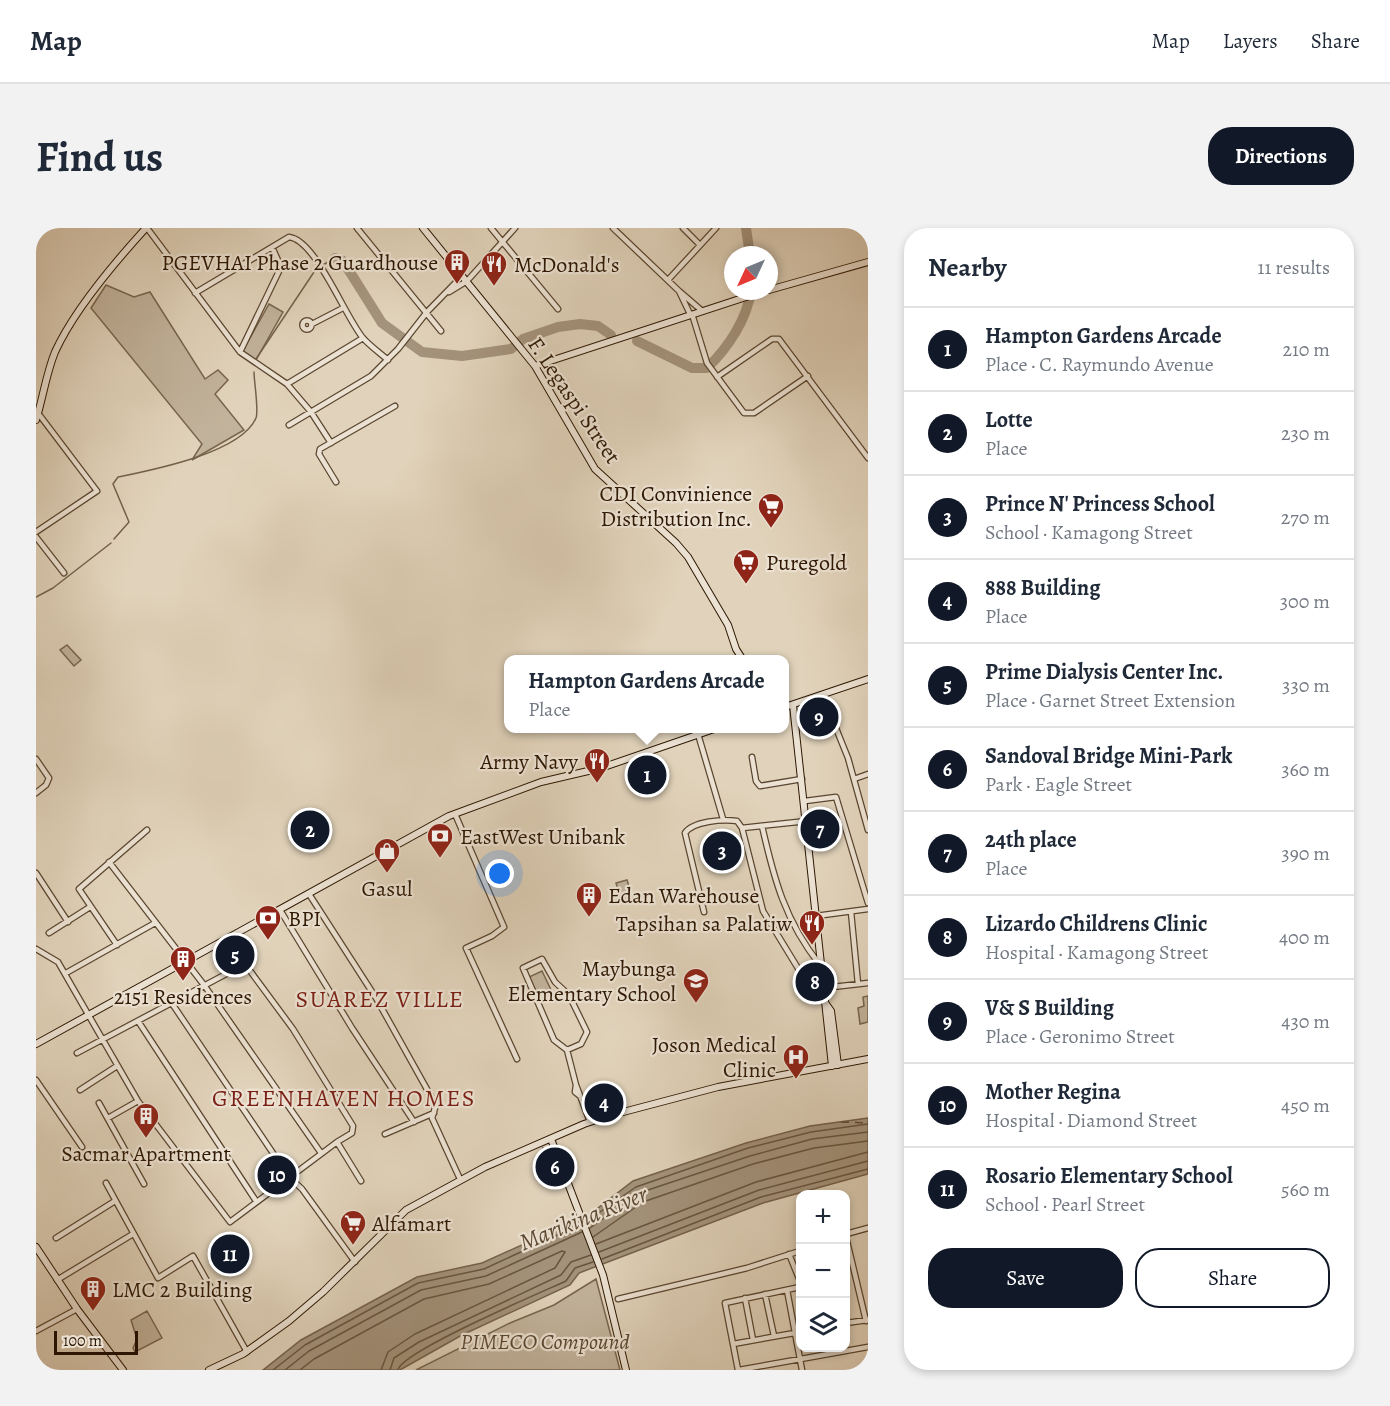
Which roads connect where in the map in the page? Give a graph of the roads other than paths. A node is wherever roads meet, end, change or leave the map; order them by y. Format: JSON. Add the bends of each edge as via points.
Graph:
{"nodes":[{"id":1,"x":147,"y":228,"type":"edge"},
{"id":2,"x":357,"y":228,"type":"edge"},
{"id":3,"x":423,"y":228,"type":"edge"},
{"id":4,"x":491,"y":228,"type":"edge"},
{"id":5,"x":515,"y":228,"type":"edge"},
{"id":6,"x":613,"y":228,"type":"edge"},
{"id":7,"x":683,"y":228,"type":"edge"},
{"id":8,"x":716,"y":228,"type":"edge"},
{"id":9,"x":865,"y":228,"type":"edge"},
{"id":10,"x":868,"y":233,"type":"edge"},
{"id":11,"x":502,"y":242,"type":"junction"},
{"id":12,"x":700,"y":245,"type":"junction"},
{"id":13,"x":272,"y":247,"type":"junction"},
{"id":14,"x":493,"y":252,"type":"junction"},
{"id":15,"x":484,"y":255,"type":"dead end"},
{"id":16,"x":868,"y":262,"type":"edge"},
{"id":17,"x":465,"y":278,"type":"junction"},
{"id":18,"x":668,"y":280,"type":"junction"},
{"id":19,"x":778,"y":287,"type":"edge"},
{"id":20,"x":679,"y":291,"type":"junction"},
{"id":21,"x":195,"y":293,"type":"junction"},
{"id":22,"x":735,"y":300,"type":"edge"},
{"id":23,"x":343,"y":308,"type":"junction"},
{"id":24,"x":558,"y":309,"type":"dead end"},
{"id":25,"x":701,"y":310,"type":"junction"},
{"id":26,"x":427,"y":312,"type":"junction"},
{"id":27,"x":691,"y":313,"type":"junction"},
{"id":28,"x":312,"y":324,"type":"dead end"},
{"id":29,"x":441,"y":331,"type":"dead end"},
{"id":30,"x":363,"y":338,"type":"junction"},
{"id":31,"x":240,"y":352,"type":"junction"},
{"id":32,"x":388,"y":360,"type":"junction"},
{"id":33,"x":535,"y":366,"type":"junction"},
{"id":34,"x":808,"y":376,"type":"junction"},
{"id":35,"x":717,"y":377,"type":"junction"},
{"id":36,"x":287,"y":384,"type":"junction"},
{"id":37,"x":396,"y":406,"type":"dead end"},
{"id":38,"x":311,"y":412,"type":"junction"},
{"id":39,"x":37,"y":416,"type":"edge"},
{"id":40,"x":289,"y":424,"type":"dead end"},
{"id":41,"x":331,"y":442,"type":"junction"},
{"id":42,"x":868,"y":458,"type":"edge"},
{"id":43,"x":336,"y":482,"type":"dead end"},
{"id":44,"x":36,"y":534,"type":"edge"},
{"id":45,"x":64,"y":573,"type":"dead end"},
{"id":46,"x":736,"y":649,"type":"junction"},
{"id":47,"x":735,"y":655,"type":"edge"},
{"id":48,"x":740,"y":655,"type":"edge"},
{"id":49,"x":868,"y":679,"type":"edge"},
{"id":50,"x":823,"y":696,"type":"junction"},
{"id":51,"x":793,"y":705,"type":"junction"},
{"id":52,"x":789,"y":706,"type":"edge"},
{"id":53,"x":702,"y":733,"type":"edge"},
{"id":54,"x":698,"y":734,"type":"junction"},
{"id":55,"x":752,"y":757,"type":"dead end"},
{"id":56,"x":36,"y":759,"type":"edge"},
{"id":57,"x":868,"y":774,"type":"edge"},
{"id":58,"x":854,"y":778,"type":"junction"},
{"id":59,"x":802,"y":779,"type":"junction"},
{"id":60,"x":36,"y":793,"type":"edge"},
{"id":61,"x":805,"y":801,"type":"junction"},
{"id":62,"x":455,"y":814,"type":"junction"},
{"id":63,"x":723,"y":819,"type":"junction"},
{"id":64,"x":807,"y":820,"type":"junction"},
{"id":65,"x":742,"y":826,"type":"junction"},
{"id":66,"x":762,"y":826,"type":"junction"},
{"id":67,"x":147,"y":830,"type":"dead end"},
{"id":68,"x":868,"y":830,"type":"edge"},
{"id":69,"x":109,"y":862,"type":"junction"},
{"id":70,"x":36,"y":873,"type":"edge"},
{"id":71,"x":309,"y":894,"type":"junction"},
{"id":72,"x":868,"y":903,"type":"edge"},
{"id":73,"x":90,"y":907,"type":"junction"},
{"id":74,"x":868,"y":909,"type":"edge"},
{"id":75,"x":280,"y":910,"type":"junction"},
{"id":76,"x":704,"y":912,"type":"dead end"},
{"id":77,"x":851,"y":912,"type":"junction"},
{"id":78,"x":816,"y":916,"type":"junction"},
{"id":79,"x":68,"y":922,"type":"junction"},
{"id":80,"x":155,"y":922,"type":"junction"},
{"id":81,"x":50,"y":933,"type":"dead end"},
{"id":82,"x":117,"y":945,"type":"junction"},
{"id":83,"x":36,"y":949,"type":"edge"},
{"id":84,"x":186,"y":962,"type":"junction"},
{"id":85,"x":821,"y":967,"type":"junction"},
{"id":86,"x":66,"y":973,"type":"junction"},
{"id":87,"x":868,"y":982,"type":"edge"},
{"id":88,"x":858,"y":984,"type":"junction"},
{"id":89,"x":204,"y":985,"type":"junction"},
{"id":90,"x":824,"y":991,"type":"junction"},
{"id":91,"x":171,"y":1002,"type":"junction"},
{"id":92,"x":89,"y":1015,"type":"junction"},
{"id":93,"x":138,"y":1021,"type":"junction"},
{"id":94,"x":104,"y":1040,"type":"junction"},
{"id":95,"x":36,"y":1044,"type":"edge"},
{"id":96,"x":567,"y":1050,"type":"junction"},
{"id":97,"x":77,"y":1053,"type":"dead end"},
{"id":98,"x":517,"y":1059,"type":"dead end"},
{"id":99,"x":868,"y":1059,"type":"edge"},
{"id":100,"x":835,"y":1065,"type":"junction"},
{"id":101,"x":117,"y":1066,"type":"junction"},
{"id":102,"x":36,"y":1080,"type":"edge"},
{"id":103,"x":80,"y":1090,"type":"dead end"},
{"id":104,"x":138,"y":1101,"type":"junction"},
{"id":105,"x":99,"y":1103,"type":"dead end"},
{"id":106,"x":434,"y":1113,"type":"junction"},
{"id":107,"x":108,"y":1118,"type":"junction"},
{"id":108,"x":414,"y":1122,"type":"junction"},
{"id":109,"x":590,"y":1122,"type":"junction"},
{"id":110,"x":385,"y":1134,"type":"dead end"},
{"id":111,"x":551,"y":1139,"type":"junction"},
{"id":112,"x":336,"y":1142,"type":"junction"},
{"id":113,"x":82,"y":1147,"type":"dead end"},
{"id":114,"x":321,"y":1153,"type":"junction"},
{"id":115,"x":289,"y":1177,"type":"junction"},
{"id":116,"x":460,"y":1179,"type":"junction"},
{"id":117,"x":361,"y":1181,"type":"dead end"},
{"id":118,"x":106,"y":1183,"type":"dead end"},
{"id":119,"x":144,"y":1184,"type":"dead end"},
{"id":120,"x":115,"y":1201,"type":"junction"},
{"id":121,"x":256,"y":1201,"type":"junction"},
{"id":122,"x":868,"y":1228,"type":"edge"},
{"id":123,"x":133,"y":1234,"type":"junction"},
{"id":124,"x":850,"y":1235,"type":"edge"},
{"id":125,"x":56,"y":1238,"type":"dead end"},
{"id":126,"x":848,"y":1244,"type":"edge"},
{"id":127,"x":36,"y":1247,"type":"edge"},
{"id":128,"x":796,"y":1252,"type":"edge"},
{"id":129,"x":789,"y":1254,"type":"junction"},
{"id":130,"x":355,"y":1262,"type":"junction"},
{"id":131,"x":796,"y":1270,"type":"edge"},
{"id":132,"x":57,"y":1280,"type":"junction"},
{"id":133,"x":796,"y":1288,"type":"edge"},
{"id":134,"x":787,"y":1290,"type":"junction"},
{"id":135,"x":765,"y":1294,"type":"junction"},
{"id":136,"x":745,"y":1298,"type":"junction"},
{"id":137,"x":618,"y":1299,"type":"dead end"},
{"id":138,"x":77,"y":1309,"type":"junction"},
{"id":139,"x":867,"y":1321,"type":"edge"},
{"id":140,"x":850,"y":1323,"type":"edge"},
{"id":141,"x":796,"y":1324,"type":"edge"},
{"id":142,"x":36,"y":1331,"type":"edge"},
{"id":143,"x":796,"y":1332,"type":"edge"},
{"id":144,"x":774,"y":1336,"type":"junction"},
{"id":145,"x":753,"y":1340,"type":"junction"},
{"id":146,"x":733,"y":1344,"type":"junction"},
{"id":147,"x":868,"y":1347,"type":"edge"},
{"id":148,"x":247,"y":1352,"type":"junction"},
{"id":149,"x":799,"y":1352,"type":"edge"},
{"id":150,"x":800,"y":1359,"type":"junction"},
{"id":151,"x":123,"y":1370,"type":"edge"},
{"id":152,"x":209,"y":1370,"type":"edge"},
{"id":153,"x":626,"y":1370,"type":"edge"},
{"id":154,"x":739,"y":1370,"type":"edge"},
{"id":155,"x":802,"y":1370,"type":"edge"}],
"edges":[{"from":1,"to":21,"type":"street"},
{"from":1,"to":39,"type":"main road","via":[[126,250],[64,336],[55,352]]},
{"from":2,"to":26,"type":"street"},
{"from":3,"to":17,"type":"main road","name":"F. Legaspi Street"},
{"from":4,"to":11,"type":"street"},
{"from":5,"to":11,"type":"street"},
{"from":6,"to":18,"type":"street"},
{"from":7,"to":12,"type":"street"},
{"from":8,"to":12,"type":"street"},
{"from":9,"to":10,"type":"main road"},
{"from":11,"to":14,"type":"street"},
{"from":11,"to":24,"type":"street"},
{"from":12,"to":18,"type":"street"},
{"from":13,"to":21,"type":"street"},
{"from":13,"to":23,"type":"street","via":[[289,237],[300,241],[318,262]]},
{"from":13,"to":31,"type":"street","via":[[281,267]]},
{"from":14,"to":15,"type":"street"},
{"from":14,"to":17,"type":"street"},
{"from":16,"to":19,"type":"main road"},
{"from":17,"to":26,"type":"street"},
{"from":17,"to":33,"type":"main road","name":"F. Legaspi Street"},
{"from":18,"to":20,"type":"street"},
{"from":20,"to":25,"type":"street"},
{"from":20,"to":27,"type":"street"},
{"from":21,"to":31,"type":"street"},
{"from":22,"to":25,"type":"main road"},
{"from":23,"to":28,"type":"street"},
{"from":23,"to":30,"type":"street"},
{"from":25,"to":27,"type":"main road"},
{"from":26,"to":29,"type":"street"},
{"from":26,"to":32,"type":"street"},
{"from":27,"to":33,"type":"main road"},
{"from":27,"to":35,"type":"street","via":[[707,363]]},
{"from":30,"to":32,"type":"street"},
{"from":30,"to":36,"type":"street"},
{"from":31,"to":36,"type":"street"},
{"from":32,"to":38,"type":"street","via":[[353,389]]},
{"from":33,"to":46,"type":"main road","name":"F. Legaspi Street","via":[[596,469],[688,557],[728,625]]},
{"from":34,"to":35,"type":"street","via":[[749,414],[744,413]]},
{"from":34,"to":35,"type":"street","via":[[784,344],[774,338]]},
{"from":34,"to":42,"type":"street"},
{"from":36,"to":38,"type":"street"},
{"from":37,"to":41,"type":"street"},
{"from":38,"to":40,"type":"street"},
{"from":38,"to":41,"type":"street"},
{"from":39,"to":44,"type":"street","via":[[96,493]]},
{"from":41,"to":43,"type":"street","via":[[318,451]]},
{"from":44,"to":45,"type":"street"},
{"from":46,"to":47,"type":"main road","name":"F. Legaspi Street"},
{"from":46,"to":48,"type":"main road","name":"F. Legaspi Street"},
{"from":49,"to":50,"type":"main road"},
{"from":50,"to":51,"type":"main road"},
{"from":50,"to":58,"type":"street"},
{"from":51,"to":52,"type":"main road"},
{"from":51,"to":59,"type":"main road"},
{"from":53,"to":54,"type":"main road"},
{"from":54,"to":62,"type":"main road","via":[[608,765],[541,782]]},
{"from":54,"to":63,"type":"street"},
{"from":55,"to":59,"type":"street","via":[[760,786]]},
{"from":56,"to":60,"type":"street","via":[[49,778]]},
{"from":57,"to":58,"type":"street"},
{"from":58,"to":68,"type":"street"},
{"from":59,"to":61,"type":"main road"},
{"from":61,"to":64,"type":"main road"},
{"from":61,"to":72,"type":"street","via":[[836,797]]},
{"from":62,"to":71,"type":"main road"},
{"from":62,"to":98,"type":"street","via":[[504,927],[466,948]]},
{"from":63,"to":65,"type":"street"},
{"from":63,"to":76,"type":"street","via":[[685,833]]},
{"from":64,"to":66,"type":"street"},
{"from":64,"to":78,"type":"main road"},
{"from":65,"to":66,"type":"street"},
{"from":65,"to":90,"type":"street","via":[[763,911],[807,983],[817,992]]},
{"from":66,"to":85,"type":"street","via":[[779,895],[802,942]]},
{"from":67,"to":69,"type":"street"},
{"from":69,"to":73,"type":"street","via":[[80,886]]},
{"from":69,"to":80,"type":"street"},
{"from":70,"to":79,"type":"street"},
{"from":71,"to":75,"type":"main road"},
{"from":71,"to":106,"type":"street","via":[[376,998],[433,1100]]},
{"from":73,"to":79,"type":"street"},
{"from":73,"to":82,"type":"street"},
{"from":74,"to":77,"type":"street"},
{"from":75,"to":84,"type":"main road"},
{"from":75,"to":108,"type":"street"},
{"from":77,"to":78,"type":"street"},
{"from":77,"to":88,"type":"street"},
{"from":78,"to":85,"type":"main road"},
{"from":79,"to":81,"type":"street"},
{"from":80,"to":82,"type":"street"},
{"from":80,"to":84,"type":"street"},
{"from":82,"to":86,"type":"street"},
{"from":83,"to":86,"type":"street","via":[[55,959]]},
{"from":84,"to":89,"type":"street"},
{"from":84,"to":92,"type":"main road"},
{"from":85,"to":90,"type":"main road"},
{"from":86,"to":92,"type":"street"},
{"from":87,"to":88,"type":"street"},
{"from":88,"to":90,"type":"street"},
{"from":89,"to":91,"type":"street"},
{"from":89,"to":112,"type":"street","via":[[245,964],[293,1029],[354,1130]]},
{"from":89,"to":114,"type":"street"},
{"from":90,"to":100,"type":"main road","via":[[831,1011]]},
{"from":91,"to":93,"type":"street"},
{"from":91,"to":115,"type":"street"},
{"from":92,"to":94,"type":"street"},
{"from":92,"to":95,"type":"main road"},
{"from":93,"to":94,"type":"street"},
{"from":93,"to":121,"type":"street"},
{"from":94,"to":97,"type":"street"},
{"from":94,"to":101,"type":"street"},
{"from":96,"to":96,"type":"street","via":[[554,1040],[523,968],[542,959],[555,982],[569,995],[587,1032],[580,1044]]},
{"from":96,"to":109,"type":"street","via":[[575,1092]]},
{"from":99,"to":100,"type":"main road"},
{"from":100,"to":109,"type":"main road","via":[[715,1088]]},
{"from":101,"to":103,"type":"street"},
{"from":101,"to":104,"type":"street"},
{"from":102,"to":113,"type":"street"},
{"from":104,"to":107,"type":"street"},
{"from":104,"to":121,"type":"street","via":[[230,1222]]},
{"from":105,"to":107,"type":"street"},
{"from":106,"to":108,"type":"street"},
{"from":106,"to":116,"type":"street","via":[[432,1118]]},
{"from":107,"to":119,"type":"street"},
{"from":108,"to":110,"type":"street"},
{"from":109,"to":111,"type":"main road"},
{"from":111,"to":116,"type":"main road"},
{"from":111,"to":153,"type":"main road","via":[[603,1275]]},
{"from":112,"to":114,"type":"street"},
{"from":112,"to":117,"type":"street"},
{"from":114,"to":115,"type":"street"},
{"from":115,"to":121,"type":"street"},
{"from":115,"to":130,"type":"street"},
{"from":116,"to":130,"type":"main road","via":[[406,1210]]},
{"from":118,"to":120,"type":"street"},
{"from":120,"to":123,"type":"street"},
{"from":120,"to":125,"type":"street"},
{"from":122,"to":124,"type":"street"},
{"from":123,"to":132,"type":"street"},
{"from":123,"to":148,"type":"street","via":[[158,1278],[193,1256]]},
{"from":126,"to":139,"type":"street"},
{"from":127,"to":132,"type":"main road"},
{"from":128,"to":129,"type":"street"},
{"from":129,"to":131,"type":"street"},
{"from":129,"to":137,"type":"street"},
{"from":130,"to":148,"type":"main road","via":[[289,1321]]},
{"from":132,"to":138,"type":"main road"},
{"from":133,"to":134,"type":"street"},
{"from":134,"to":135,"type":"street"},
{"from":134,"to":141,"type":"street"},
{"from":135,"to":136,"type":"street"},
{"from":135,"to":144,"type":"street"},
{"from":136,"to":145,"type":"street"},
{"from":136,"to":146,"type":"street","via":[[725,1303]]},
{"from":138,"to":142,"type":"street"},
{"from":138,"to":151,"type":"main road"},
{"from":139,"to":140,"type":"street"},
{"from":143,"to":144,"type":"street"},
{"from":144,"to":145,"type":"street"},
{"from":145,"to":146,"type":"street"},
{"from":146,"to":154,"type":"street"},
{"from":147,"to":150,"type":"street"},
{"from":148,"to":152,"type":"main road"},
{"from":149,"to":150,"type":"street"},
{"from":150,"to":154,"type":"street"},
{"from":150,"to":155,"type":"street"}]}
